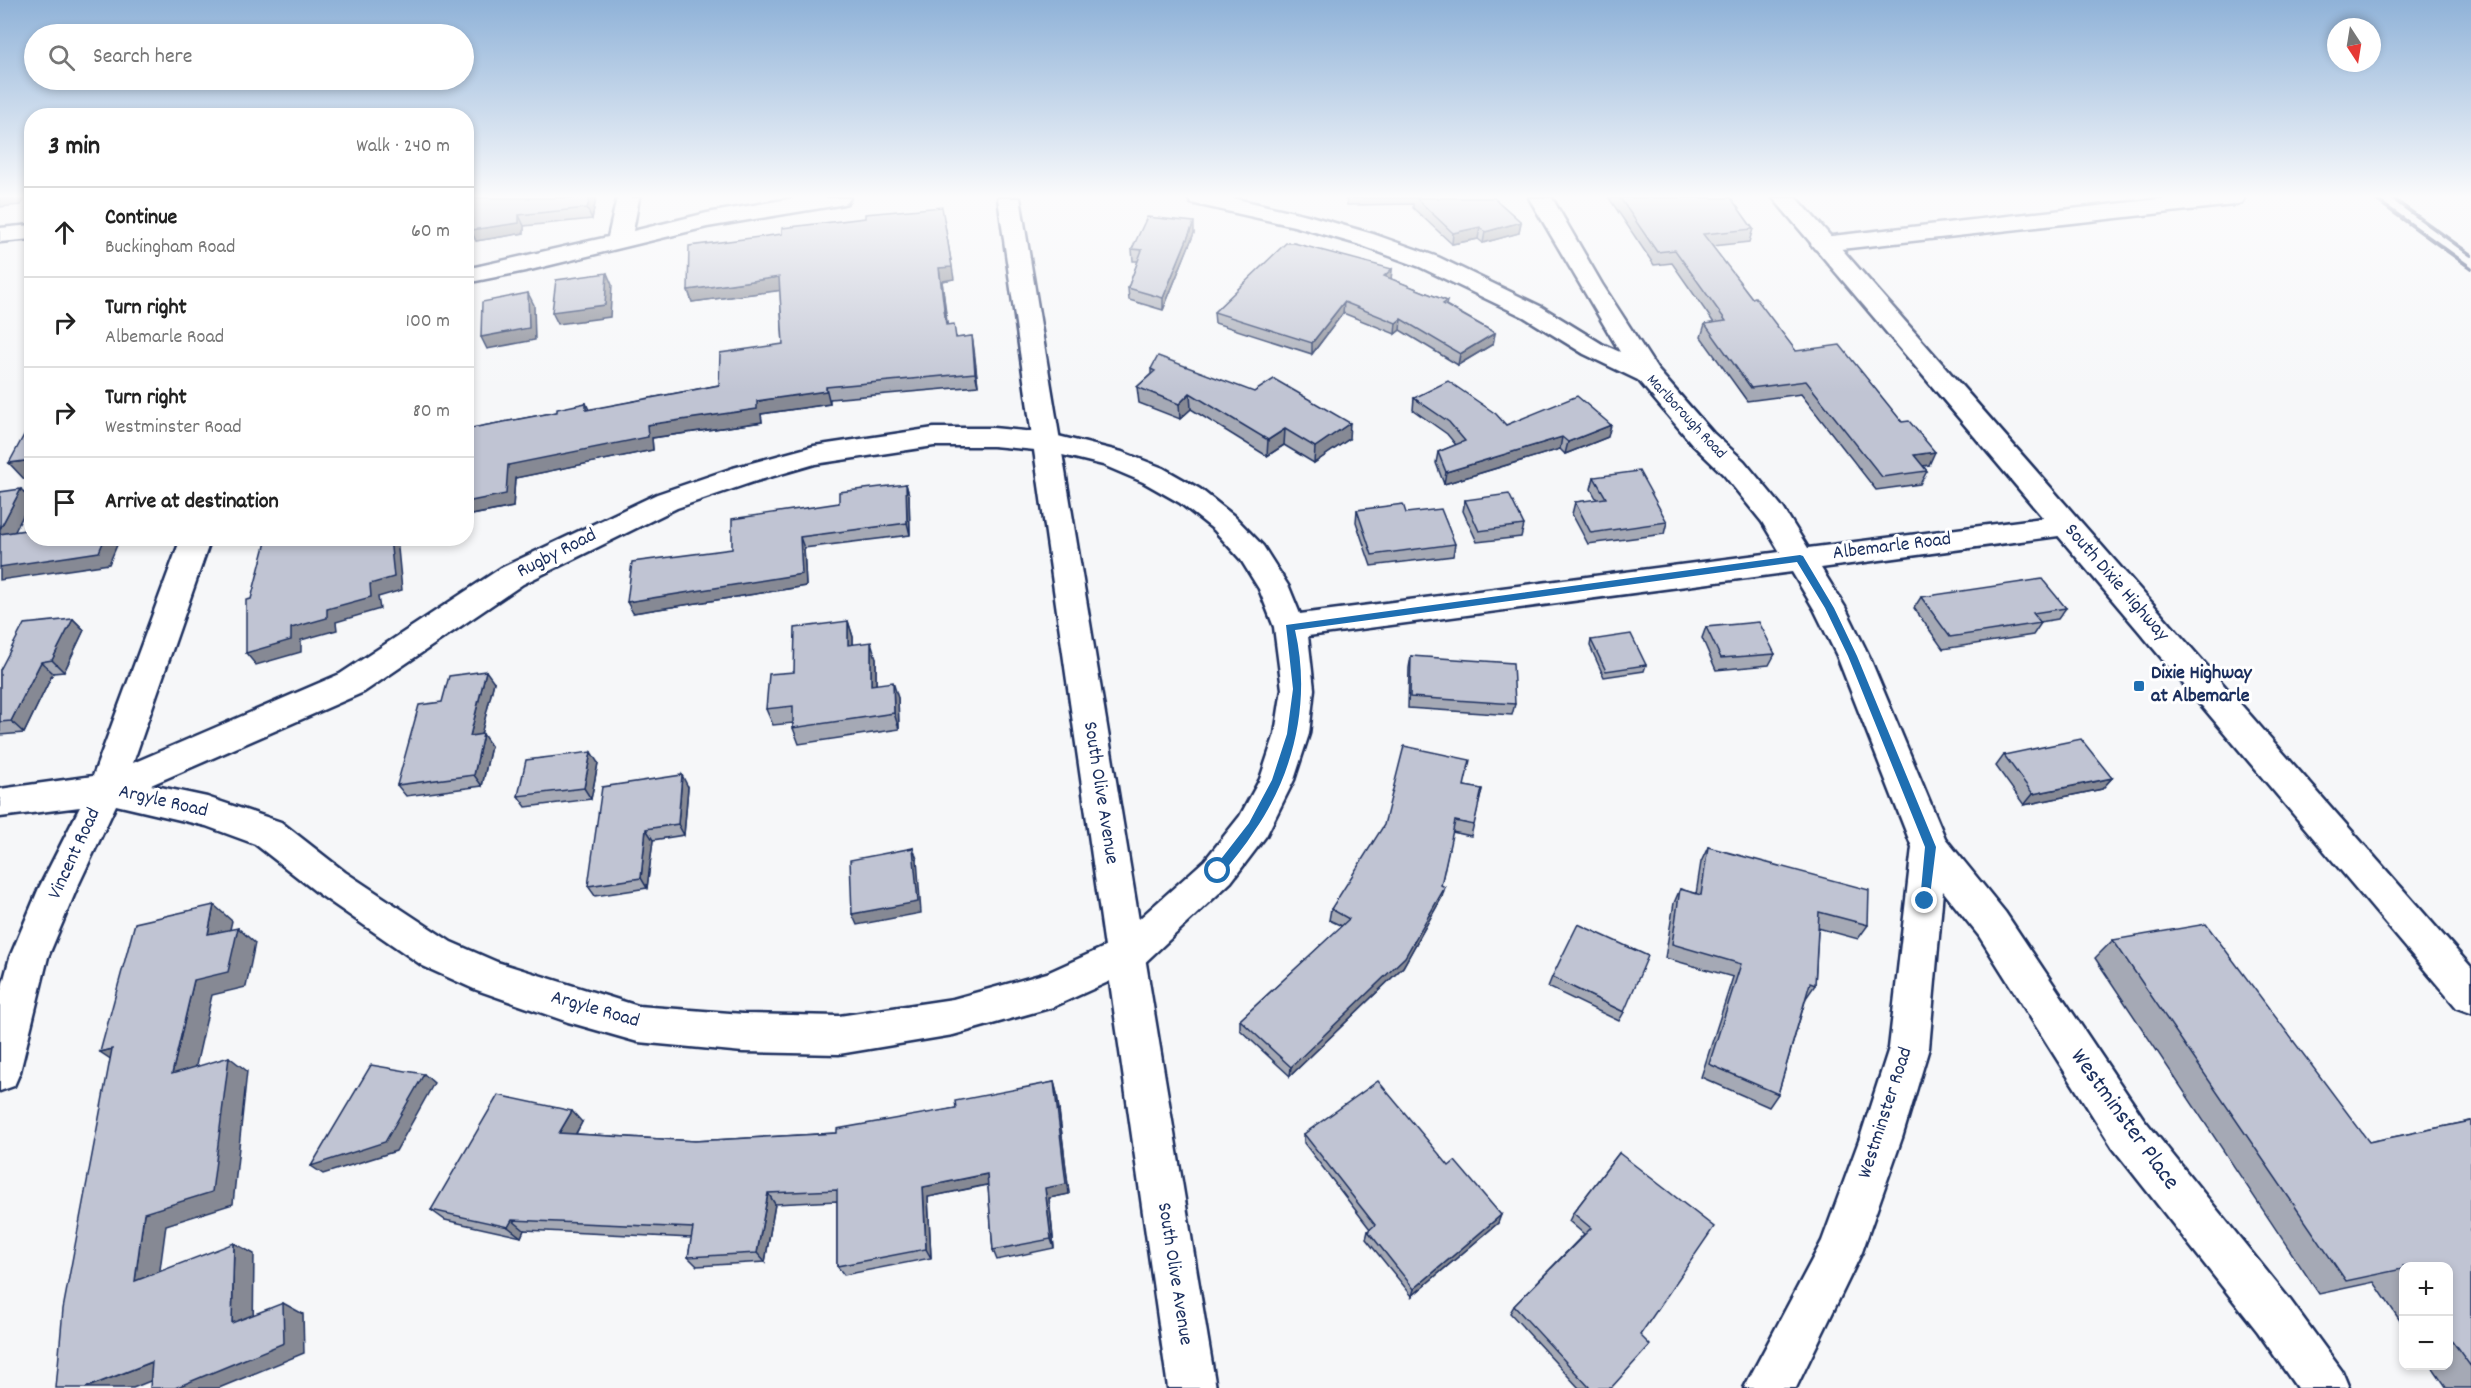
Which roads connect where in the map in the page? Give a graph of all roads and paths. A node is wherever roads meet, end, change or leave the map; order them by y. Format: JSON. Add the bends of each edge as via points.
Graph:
{"nodes":[{"id":1,"x":531,"y":263,"type":"edge"},
{"id":2,"x":1019,"y":263,"type":"edge"},
{"id":3,"x":1432,"y":263,"type":"edge"},
{"id":4,"x":1578,"y":263,"type":"edge"},
{"id":5,"x":1838,"y":263,"type":"edge"},
{"id":6,"x":474,"y":274,"type":"edge"},
{"id":7,"x":1647,"y":374,"type":"junction"},
{"id":8,"x":1046,"y":442,"type":"junction"},
{"id":9,"x":2066,"y":525,"type":"junction"},
{"id":10,"x":193,"y":546,"type":"edge"},
{"id":11,"x":1800,"y":558,"type":"junction"},
{"id":12,"x":1290,"y":627,"type":"junction"},
{"id":13,"x":106,"y":789,"type":"junction"},
{"id":14,"x":0,"y":803,"type":"edge"},
{"id":15,"x":1930,"y":847,"type":"junction"},
{"id":16,"x":1125,"y":956,"type":"junction"},
{"id":17,"x":2471,"y":995,"type":"edge"},
{"id":18,"x":0,"y":1072,"type":"edge"},
{"id":19,"x":1192,"y":1388,"type":"edge"},
{"id":20,"x":1767,"y":1388,"type":"edge"},
{"id":21,"x":2325,"y":1388,"type":"edge"}],
"edges":[{"from":1,"to":6,"type":"street"},
{"from":2,"to":8,"type":"street","name":"South Olive Avenue"},
{"from":3,"to":7,"type":"street","name":"Marlborough Road","via":[[1533,312],[1593,350]]},
{"from":4,"to":7,"type":"street"},
{"from":5,"to":9,"type":"street","name":"South Dixie Highway"},
{"from":7,"to":11,"type":"street","name":"Marlborough Road","via":[[1703,439],[1734,468],[1773,515]]},
{"from":8,"to":12,"type":"street","name":"Rugby Road","via":[[1112,458],[1190,496],[1224,523],[1252,553],[1274,587]]},
{"from":8,"to":13,"type":"street","name":"Rugby Road","via":[[934,437],[869,446],[794,461],[667,501],[512,576],[352,682]]},
{"from":8,"to":16,"type":"street","name":"South Olive Avenue"},
{"from":9,"to":11,"type":"street","name":"Albemarle Road"},
{"from":9,"to":17,"type":"street","name":"South Dixie Highway"},
{"from":10,"to":13,"type":"street","name":"Vincent Road"},
{"from":11,"to":12,"type":"street","name":"Albemarle Road"},
{"from":11,"to":15,"type":"street","name":"Westminster Road","via":[[1853,656]]},
{"from":12,"to":16,"type":"street","name":"Argyle Road","via":[[1298,689],[1292,734],[1277,780],[1252,826],[1218,871]]},
{"from":13,"to":14,"type":"street"},
{"from":13,"to":16,"type":"street","name":"Argyle Road","via":[[207,812],[268,833],[332,883],[437,954],[488,977],[638,1024],[743,1033],[839,1035],[953,1017],[1053,989]]},
{"from":13,"to":18,"type":"street","name":"Vincent Road","via":[[29,957]]},
{"from":15,"to":20,"type":"street","name":"Westminster Road","via":[[1909,1048],[1840,1252]]},
{"from":15,"to":21,"type":"street","name":"Westminster Place","via":[[1992,924],[2128,1133],[2274,1316]]},
{"from":16,"to":19,"type":"street","name":"South Olive Avenue"}]}
